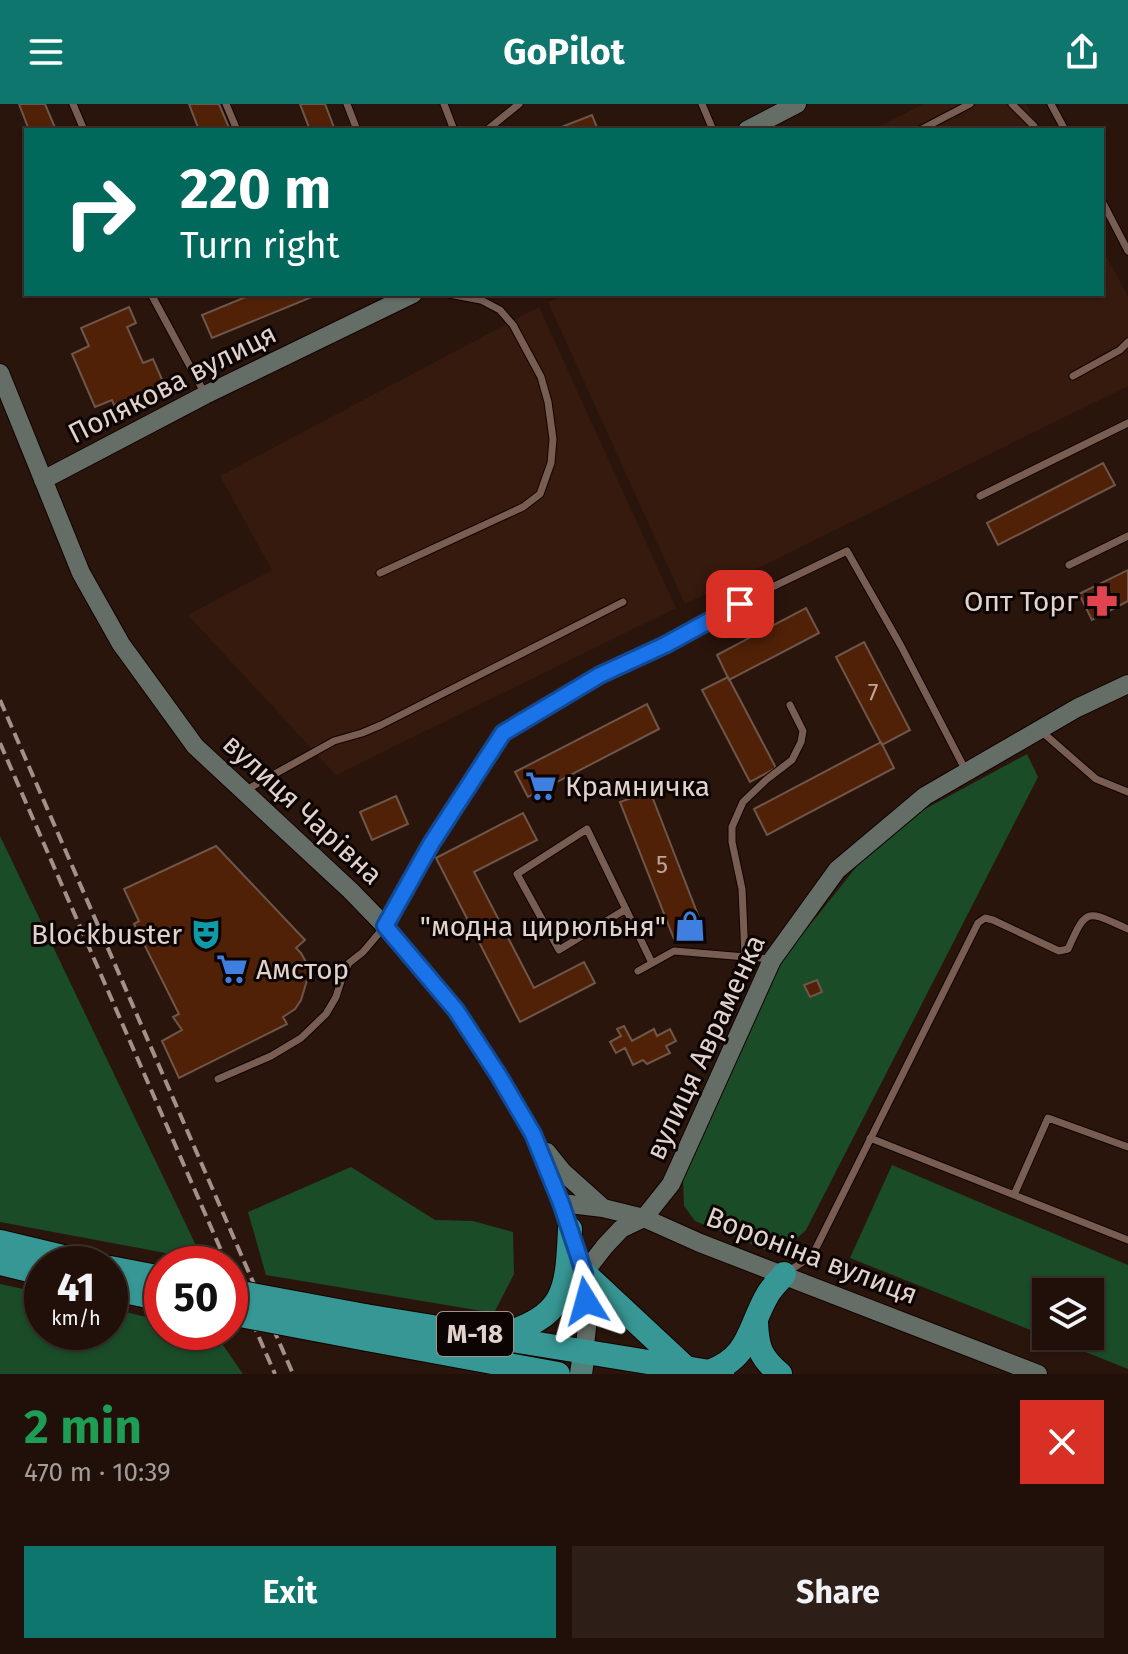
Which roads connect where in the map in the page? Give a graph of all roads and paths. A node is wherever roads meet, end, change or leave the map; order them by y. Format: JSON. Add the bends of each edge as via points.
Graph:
{"nodes":[{"id":1,"x":73,"y":104,"type":"edge"},
{"id":2,"x":226,"y":104,"type":"edge"},
{"id":3,"x":347,"y":104,"type":"edge"},
{"id":4,"x":444,"y":104,"type":"edge"},
{"id":5,"x":519,"y":104,"type":"edge"},
{"id":6,"x":702,"y":104,"type":"edge"},
{"id":7,"x":797,"y":104,"type":"edge"},
{"id":8,"x":970,"y":104,"type":"edge"},
{"id":9,"x":1012,"y":104,"type":"edge"},
{"id":10,"x":1051,"y":104,"type":"edge"},
{"id":11,"x":83,"y":128,"type":"edge"},
{"id":12,"x":236,"y":128,"type":"edge"},
{"id":13,"x":356,"y":128,"type":"edge"},
{"id":14,"x":453,"y":128,"type":"edge"},
{"id":15,"x":489,"y":128,"type":"edge"},
{"id":16,"x":712,"y":128,"type":"edge"},
{"id":17,"x":751,"y":128,"type":"edge"},
{"id":18,"x":924,"y":128,"type":"edge"},
{"id":19,"x":1033,"y":128,"type":"edge"},
{"id":20,"x":1064,"y":128,"type":"edge"},
{"id":21,"x":1104,"y":205,"type":"edge"},
{"id":22,"x":1112,"y":221,"type":"junction"},
{"id":23,"x":1104,"y":222,"type":"edge"},
{"id":24,"x":1128,"y":251,"type":"edge"},
{"id":25,"x":152,"y":296,"type":"edge"},
{"id":26,"x":409,"y":296,"type":"edge"},
{"id":27,"x":460,"y":296,"type":"edge"},
{"id":28,"x":1128,"y":342,"type":"edge"},
{"id":29,"x":0,"y":373,"type":"edge"},
{"id":30,"x":1073,"y":376,"type":"dead end"},
{"id":31,"x":205,"y":395,"type":"junction"},
{"id":32,"x":1128,"y":423,"type":"edge"},
{"id":33,"x":43,"y":480,"type":"junction"},
{"id":34,"x":980,"y":496,"type":"dead end"},
{"id":35,"x":1128,"y":536,"type":"edge"},
{"id":36,"x":1069,"y":565,"type":"dead end"},
{"id":37,"x":380,"y":573,"type":"dead end"},
{"id":38,"x":623,"y":602,"type":"dead end"},
{"id":39,"x":1128,"y":684,"type":"edge"},
{"id":40,"x":790,"y":705,"type":"dead end"},
{"id":41,"x":1039,"y":730,"type":"junction"},
{"id":42,"x":966,"y":772,"type":"junction"},
{"id":43,"x":244,"y":791,"type":"junction"},
{"id":44,"x":1128,"y":792,"type":"edge"},
{"id":45,"x":626,"y":909,"type":"junction"},
{"id":46,"x":385,"y":926,"type":"junction"},
{"id":47,"x":1128,"y":929,"type":"edge"},
{"id":48,"x":745,"y":957,"type":"junction"},
{"id":49,"x":772,"y":960,"type":"junction"},
{"id":50,"x":652,"y":963,"type":"junction"},
{"id":51,"x":638,"y":971,"type":"dead end"},
{"id":52,"x":218,"y":1079,"type":"dead end"},
{"id":53,"x":533,"y":1134,"type":"junction"},
{"id":54,"x":870,"y":1138,"type":"junction"},
{"id":55,"x":1128,"y":1147,"type":"edge"},
{"id":56,"x":1014,"y":1195,"type":"junction"},
{"id":57,"x":561,"y":1203,"type":"junction"},
{"id":58,"x":603,"y":1208,"type":"junction"},
{"id":59,"x":644,"y":1218,"type":"junction"},
{"id":60,"x":570,"y":1229,"type":"junction"},
{"id":61,"x":1128,"y":1240,"type":"edge"},
{"id":62,"x":0,"y":1242,"type":"edge"},
{"id":63,"x":24,"y":1248,"type":"edge"},
{"id":64,"x":0,"y":1263,"type":"edge"},
{"id":65,"x":24,"y":1269,"type":"edge"},
{"id":66,"x":584,"y":1273,"type":"junction"},
{"id":67,"x":784,"y":1274,"type":"junction"},
{"id":68,"x":248,"y":1296,"type":"edge"},
{"id":69,"x":248,"y":1315,"type":"edge"},
{"id":70,"x":756,"y":1319,"type":"junction"},
{"id":71,"x":366,"y":1328,"type":"junction"},
{"id":72,"x":495,"y":1337,"type":"junction"},
{"id":73,"x":582,"y":1363,"type":"edge"},
{"id":74,"x":706,"y":1372,"type":"edge"},
{"id":75,"x":558,"y":1374,"type":"edge"},
{"id":76,"x":780,"y":1374,"type":"edge"},
{"id":77,"x":1038,"y":1374,"type":"edge"}],
"edges":[{"from":1,"to":11,"type":"lane"},
{"from":2,"to":12,"type":"lane"},
{"from":3,"to":13,"type":"lane"},
{"from":4,"to":14,"type":"lane"},
{"from":5,"to":15,"type":"lane"},
{"from":6,"to":16,"type":"lane"},
{"from":7,"to":17,"type":"main road"},
{"from":8,"to":18,"type":"lane"},
{"from":9,"to":19,"type":"lane"},
{"from":10,"to":20,"type":"lane"},
{"from":21,"to":22,"type":"lane"},
{"from":22,"to":23,"type":"lane"},
{"from":22,"to":24,"type":"lane"},
{"from":25,"to":31,"type":"lane"},
{"from":26,"to":31,"type":"main road","name":"Полякова вулиця"},
{"from":27,"to":37,"type":"lane","via":[[500,310],[513,325],[541,377],[553,439],[551,463],[540,494],[523,507]]},
{"from":28,"to":30,"type":"lane"},
{"from":29,"to":33,"type":"main road","name":"вулиця Чарівна"},
{"from":31,"to":33,"type":"main road","name":"Полякова вулиця"},
{"from":32,"to":34,"type":"lane"},
{"from":33,"to":43,"type":"main road","name":"вулиця Чарівна","via":[[81,573],[121,644],[195,746]]},
{"from":35,"to":36,"type":"lane"},
{"from":38,"to":43,"type":"lane","via":[[381,725],[334,741]]},
{"from":39,"to":41,"type":"main road","name":"вулиця Авраменка"},
{"from":40,"to":48,"type":"lane","via":[[803,731],[801,742],[792,760],[743,802],[732,827]]},
{"from":41,"to":42,"type":"main road","name":"вулиця Авраменка"},
{"from":41,"to":44,"type":"lane","via":[[1096,779]]},
{"from":42,"to":46,"type":"lane","via":[[847,551],[600,675],[503,733]]},
{"from":42,"to":49,"type":"main road","name":"вулиця Авраменка","via":[[925,796],[837,870]]},
{"from":43,"to":46,"type":"main road","name":"вулиця Чарівна"},
{"from":45,"to":45,"type":"lane","via":[[587,829],[517,874],[559,950]]},
{"from":45,"to":50,"type":"lane"},
{"from":46,"to":52,"type":"lane","via":[[349,963],[332,1005],[301,1038]]},
{"from":46,"to":53,"type":"main road","name":"вулиця Чарівна","via":[[456,1010]]},
{"from":47,"to":54,"type":"lane","via":[[1088,915],[1068,949],[1059,951],[993,920],[978,923]]},
{"from":48,"to":49,"type":"lane"},
{"from":48,"to":50,"type":"lane","via":[[674,951]]},
{"from":49,"to":59,"type":"main road","name":"вулиця Авраменка","via":[[671,1184]]},
{"from":50,"to":51,"type":"lane"},
{"from":53,"to":57,"type":"main road","name":"вулиця Чарівна"},
{"from":53,"to":58,"type":"main road","via":[[563,1172]]},
{"from":54,"to":56,"type":"lane"},
{"from":54,"to":67,"type":"lane","via":[[812,1256]]},
{"from":55,"to":56,"type":"lane","via":[[1048,1118]]},
{"from":56,"to":61,"type":"lane"},
{"from":57,"to":58,"type":"main road","name":"Вороніна вулиця"},
{"from":57,"to":60,"type":"main road","name":"вулиця Чарівна"},
{"from":58,"to":59,"type":"main road","name":"Вороніна вулиця"},
{"from":59,"to":66,"type":"main road","name":"вулиця Авраменка","via":[[621,1229]]},
{"from":59,"to":67,"type":"main road","name":"Вороніна вулиця"},
{"from":60,"to":66,"type":"main road","name":"вулиця Чарівна"},
{"from":60,"to":72,"type":"highway","via":[[564,1291],[547,1315]]},
{"from":62,"to":63,"type":"highway"},
{"from":64,"to":65,"type":"highway"},
{"from":66,"to":73,"type":"main road","name":"вулиця Чарівна","via":[[587,1328]]},
{"from":66,"to":74,"type":"highway"},
{"from":67,"to":70,"type":"highway"},
{"from":67,"to":77,"type":"main road","name":"Вороніна вулиця"},
{"from":68,"to":71,"type":"highway","number":"М-18","bridge":true},
{"from":69,"to":71,"type":"highway","number":"М-18","bridge":true},
{"from":70,"to":74,"type":"highway","via":[[733,1360]]},
{"from":70,"to":76,"type":"highway","via":[[757,1343]]},
{"from":71,"to":72,"type":"highway","number":"М-18"},
{"from":71,"to":75,"type":"highway","number":"М-18"},
{"from":72,"to":73,"type":"highway","number":"М-18"},
{"from":73,"to":74,"type":"highway","number":"М-18"}]}
